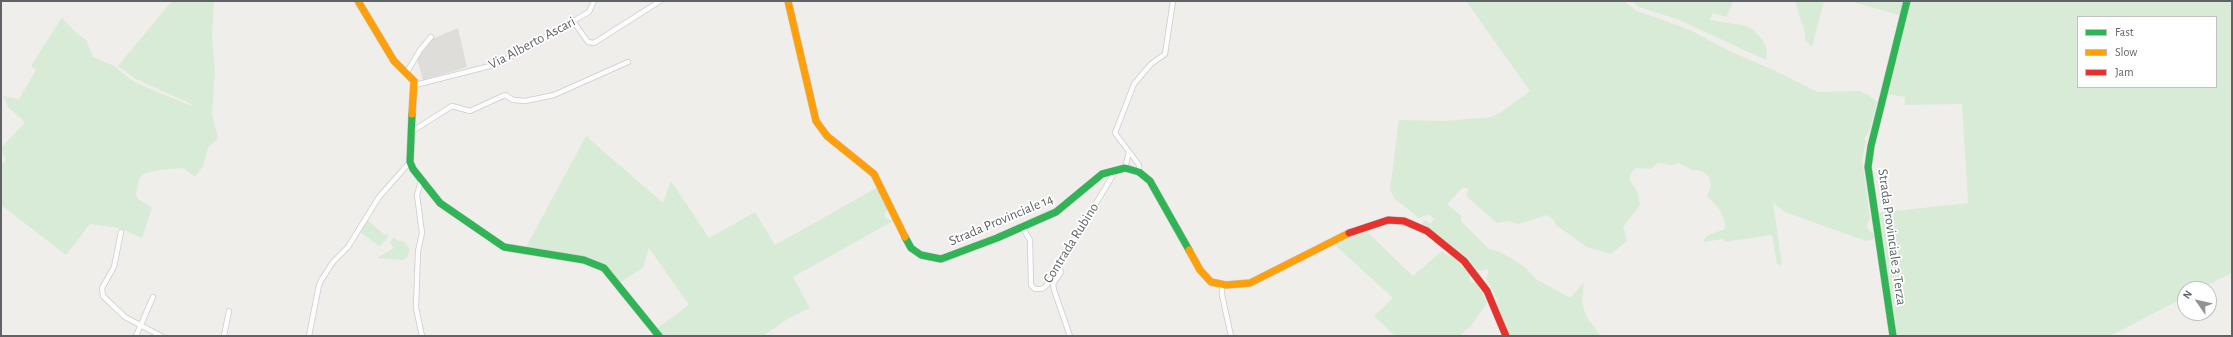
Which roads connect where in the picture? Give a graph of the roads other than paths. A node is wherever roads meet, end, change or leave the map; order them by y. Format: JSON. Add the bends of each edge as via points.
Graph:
{"nodes":[{"id":1,"x":358,"y":1,"type":"edge"},
{"id":2,"x":594,"y":1,"type":"edge"},
{"id":3,"x":660,"y":1,"type":"edge"},
{"id":4,"x":788,"y":1,"type":"edge"},
{"id":5,"x":1173,"y":1,"type":"edge"},
{"id":6,"x":1907,"y":1,"type":"edge"},
{"id":7,"x":573,"y":21,"type":"junction"},
{"id":8,"x":431,"y":37,"type":"dead end"},
{"id":9,"x":628,"y":62,"type":"dead end"},
{"id":10,"x":407,"y":72,"type":"junction"},
{"id":11,"x":415,"y":85,"type":"junction"},
{"id":12,"x":411,"y":132,"type":"junction"},
{"id":13,"x":1129,"y":152,"type":"junction"},
{"id":14,"x":410,"y":162,"type":"junction"},
{"id":15,"x":1125,"y":168,"type":"junction"},
{"id":16,"x":1139,"y":172,"type":"junction"},
{"id":17,"x":1113,"y":175,"type":"dead end"},
{"id":18,"x":421,"y":181,"type":"junction"},
{"id":19,"x":1022,"y":227,"type":"junction"},
{"id":20,"x":121,"y":232,"type":"dead end"},
{"id":21,"x":1058,"y":267,"type":"junction"},
{"id":22,"x":1222,"y":284,"type":"junction"},
{"id":23,"x":153,"y":297,"type":"dead end"},
{"id":24,"x":229,"y":311,"type":"dead end"},
{"id":25,"x":140,"y":327,"type":"junction"},
{"id":26,"x":136,"y":336,"type":"edge"},
{"id":27,"x":162,"y":336,"type":"edge"},
{"id":28,"x":224,"y":336,"type":"edge"},
{"id":29,"x":309,"y":336,"type":"edge"},
{"id":30,"x":422,"y":336,"type":"edge"},
{"id":31,"x":659,"y":336,"type":"edge"},
{"id":32,"x":1070,"y":336,"type":"edge"},
{"id":33,"x":1230,"y":336,"type":"edge"},
{"id":34,"x":1506,"y":336,"type":"edge"},
{"id":35,"x":1893,"y":336,"type":"edge"}],
"edges":[{"from":1,"to":10,"type":"main road","via":[[394,61]]},
{"from":2,"to":7,"type":"street","name":"Via Alberto Ascari","via":[[589,12]]},
{"from":3,"to":7,"type":"street","via":[[594,43],[588,42]]},
{"from":4,"to":19,"type":"main road","name":"Strada Provinciale 14","via":[[816,121],[827,136],[874,174],[911,248],[921,256],[941,259]]},
{"from":5,"to":13,"type":"street","via":[[1167,50],[1163,56],[1150,64],[1134,84],[1115,133]]},
{"from":6,"to":35,"type":"main road","name":"Strada Provinciale 3 Terza","via":[[1868,167]]},
{"from":7,"to":11,"type":"street","name":"Via Alberto Ascari","via":[[498,64]]},
{"from":8,"to":10,"type":"street"},
{"from":9,"to":12,"type":"street","via":[[554,95],[525,101],[513,100],[505,95],[470,112],[452,106]]},
{"from":10,"to":11,"type":"main road"},
{"from":11,"to":12,"type":"main road"},
{"from":12,"to":14,"type":"main road"},
{"from":13,"to":15,"type":"street"},
{"from":13,"to":16,"type":"street","via":[[1139,165]]},
{"from":14,"to":18,"type":"main road"},
{"from":14,"to":29,"type":"street","via":[[379,197],[348,247],[333,262],[322,279]]},
{"from":15,"to":16,"type":"main road","name":"Strada Provinciale 14"},
{"from":15,"to":19,"type":"main road","name":"Strada Provinciale 14","via":[[1102,174],[1060,209]]},
{"from":16,"to":22,"type":"main road","name":"Strada Provinciale 14","via":[[1150,181],[1203,276],[1211,282]]},
{"from":17,"to":21,"type":"street","name":"Contrada Rubino"},
{"from":18,"to":30,"type":"street","via":[[417,195],[422,233],[418,252],[416,308]]},
{"from":18,"to":31,"type":"main road","via":[[446,208],[504,247],[584,260],[604,268]]},
{"from":19,"to":21,"type":"street","name":"Contrada Rubino","via":[[1030,240],[1032,287],[1042,289]]},
{"from":20,"to":25,"type":"street","via":[[114,268],[101,292],[109,304]]},
{"from":21,"to":32,"type":"street","via":[[1061,272],[1053,284],[1054,290]]},
{"from":22,"to":33,"type":"street"},
{"from":22,"to":34,"type":"main road","name":"Strada Provinciale 14","via":[[1236,286],[1250,283],[1356,230],[1388,220],[1404,220],[1427,231],[1464,261],[1487,292]]},
{"from":23,"to":25,"type":"street"},
{"from":24,"to":28,"type":"street"},
{"from":25,"to":26,"type":"street"},
{"from":25,"to":27,"type":"street"}]}
